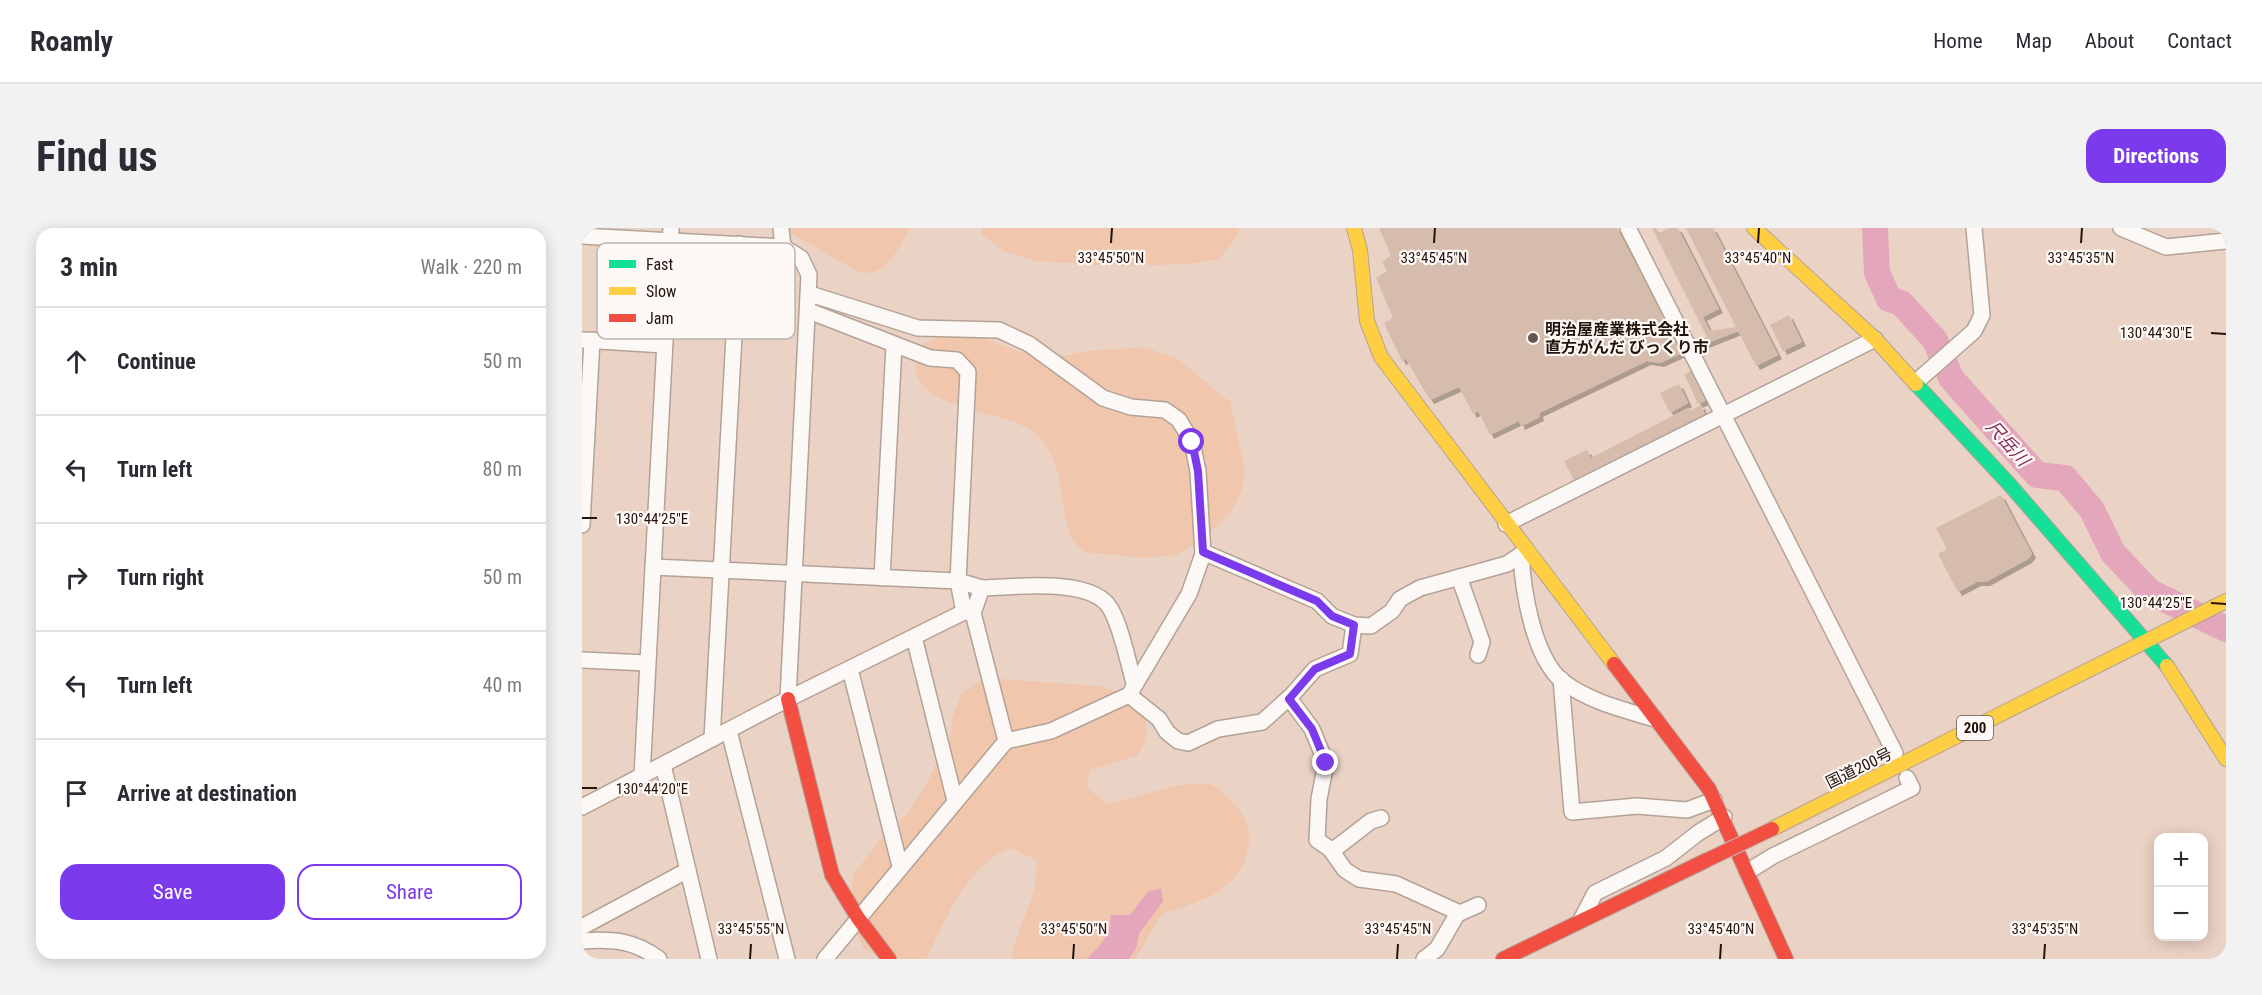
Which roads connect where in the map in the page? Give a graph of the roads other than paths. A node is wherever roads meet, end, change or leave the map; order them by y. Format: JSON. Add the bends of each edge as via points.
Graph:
{"nodes":[{"id":1,"x":781,"y":228,"type":"edge"},
{"id":2,"x":1354,"y":228,"type":"edge"},
{"id":3,"x":1628,"y":228,"type":"edge"},
{"id":4,"x":1754,"y":228,"type":"edge"},
{"id":5,"x":1974,"y":228,"type":"edge"},
{"id":6,"x":2121,"y":228,"type":"edge"},
{"id":7,"x":671,"y":234,"type":"edge"},
{"id":8,"x":582,"y":236,"type":"edge"},
{"id":9,"x":2226,"y":242,"type":"edge"},
{"id":10,"x":732,"y":243,"type":"edge"},
{"id":11,"x":783,"y":243,"type":"edge"},
{"id":12,"x":795,"y":254,"type":"edge"},
{"id":13,"x":810,"y":294,"type":"junction"},
{"id":14,"x":809,"y":311,"type":"junction"},
{"id":15,"x":664,"y":339,"type":"edge"},
{"id":16,"x":733,"y":339,"type":"edge"},
{"id":17,"x":1875,"y":339,"type":"junction"},
{"id":18,"x":587,"y":340,"type":"edge"},
{"id":19,"x":664,"y":345,"type":"junction"},
{"id":20,"x":894,"y":345,"type":"junction"},
{"id":21,"x":1916,"y":382,"type":"junction"},
{"id":22,"x":1722,"y":415,"type":"junction"},
{"id":23,"x":1506,"y":524,"type":"junction"},
{"id":24,"x":582,"y":525,"type":"edge"},
{"id":25,"x":1203,"y":552,"type":"junction"},
{"id":26,"x":1523,"y":553,"type":"junction"},
{"id":27,"x":653,"y":567,"type":"junction"},
{"id":28,"x":720,"y":570,"type":"junction"},
{"id":29,"x":794,"y":574,"type":"junction"},
{"id":30,"x":1459,"y":577,"type":"junction"},
{"id":31,"x":882,"y":578,"type":"junction"},
{"id":32,"x":958,"y":581,"type":"junction"},
{"id":33,"x":982,"y":588,"type":"junction"},
{"id":34,"x":2226,"y":602,"type":"edge"},
{"id":35,"x":968,"y":612,"type":"junction"},
{"id":36,"x":1354,"y":625,"type":"junction"},
{"id":37,"x":914,"y":637,"type":"junction"},
{"id":38,"x":2147,"y":640,"type":"junction"},
{"id":39,"x":1478,"y":655,"type":"dead end"},
{"id":40,"x":582,"y":660,"type":"edge"},
{"id":41,"x":647,"y":663,"type":"junction"},
{"id":42,"x":850,"y":669,"type":"junction"},
{"id":43,"x":1561,"y":679,"type":"junction"},
{"id":44,"x":1132,"y":689,"type":"junction"},
{"id":45,"x":788,"y":699,"type":"junction"},
{"id":46,"x":1289,"y":699,"type":"junction"},
{"id":47,"x":1655,"y":719,"type":"junction"},
{"id":48,"x":729,"y":731,"type":"junction"},
{"id":49,"x":712,"y":739,"type":"junction"},
{"id":50,"x":1006,"y":741,"type":"junction"},
{"id":51,"x":1895,"y":753,"type":"dead end"},
{"id":52,"x":2226,"y":759,"type":"edge"},
{"id":53,"x":663,"y":765,"type":"junction"},
{"id":54,"x":642,"y":776,"type":"junction"},
{"id":55,"x":1908,"y":778,"type":"dead end"},
{"id":56,"x":1714,"y":800,"type":"junction"},
{"id":57,"x":955,"y":801,"type":"junction"},
{"id":58,"x":582,"y":807,"type":"edge"},
{"id":59,"x":1724,"y":817,"type":"junction"},
{"id":60,"x":1381,"y":818,"type":"dead end"},
{"id":61,"x":1330,"y":849,"type":"junction"},
{"id":62,"x":900,"y":866,"type":"junction"},
{"id":63,"x":688,"y":870,"type":"junction"},
{"id":64,"x":1747,"y":872,"type":"junction"},
{"id":65,"x":1478,"y":905,"type":"dead end"},
{"id":66,"x":1458,"y":913,"type":"junction"},
{"id":67,"x":858,"y":918,"type":"junction"},
{"id":68,"x":1581,"y":921,"type":"junction"},
{"id":69,"x":582,"y":927,"type":"edge"},
{"id":70,"x":582,"y":941,"type":"edge"},
{"id":71,"x":1781,"y":956,"type":"edge"},
{"id":72,"x":659,"y":959,"type":"edge"},
{"id":73,"x":709,"y":959,"type":"edge"},
{"id":74,"x":787,"y":959,"type":"edge"},
{"id":75,"x":825,"y":959,"type":"edge"},
{"id":76,"x":889,"y":959,"type":"edge"},
{"id":77,"x":1424,"y":959,"type":"edge"},
{"id":78,"x":1503,"y":959,"type":"edge"}],
"edges":[{"from":1,"to":11,"type":"street"},
{"from":2,"to":23,"type":"main road","via":[[1367,321],[1381,357]]},
{"from":3,"to":22,"type":"street"},
{"from":4,"to":17,"type":"main road"},
{"from":5,"to":21,"type":"street","via":[[1982,315],[1974,331]]},
{"from":6,"to":9,"type":"street","via":[[2166,247]]},
{"from":7,"to":8,"type":"street"},
{"from":7,"to":10,"type":"street"},
{"from":12,"to":13,"type":"street","via":[[809,275]]},
{"from":13,"to":14,"type":"street"},
{"from":13,"to":25,"type":"street","via":[[918,328],[999,330],[1029,344],[1103,398],[1131,407],[1165,410],[1179,420],[1192,442],[1198,471]]},
{"from":14,"to":20,"type":"street"},
{"from":14,"to":29,"type":"street"},
{"from":15,"to":19,"type":"street"},
{"from":16,"to":28,"type":"street"},
{"from":17,"to":21,"type":"main road"},
{"from":17,"to":22,"type":"street"},
{"from":18,"to":19,"type":"street"},
{"from":18,"to":24,"type":"street"},
{"from":19,"to":27,"type":"street"},
{"from":20,"to":31,"type":"street"},
{"from":20,"to":32,"type":"street","via":[[930,358],[957,360],[968,372]]},
{"from":21,"to":38,"type":"main road"},
{"from":22,"to":23,"type":"street"},
{"from":22,"to":51,"type":"street"},
{"from":23,"to":26,"type":"main road"},
{"from":25,"to":36,"type":"street","via":[[1317,601],[1332,616]]},
{"from":25,"to":44,"type":"street","via":[[1189,594]]},
{"from":26,"to":30,"type":"street","via":[[1508,564]]},
{"from":26,"to":43,"type":"street","via":[[1536,636],[1545,659]]},
{"from":26,"to":47,"type":"main road"},
{"from":27,"to":28,"type":"street"},
{"from":27,"to":41,"type":"street"},
{"from":28,"to":29,"type":"street"},
{"from":28,"to":49,"type":"street"},
{"from":29,"to":31,"type":"street"},
{"from":29,"to":45,"type":"street"},
{"from":30,"to":36,"type":"street","via":[[1420,588],[1400,599],[1392,611],[1371,626]]},
{"from":30,"to":39,"type":"street","via":[[1482,642]]},
{"from":31,"to":32,"type":"street"},
{"from":32,"to":33,"type":"street"},
{"from":32,"to":35,"type":"street"},
{"from":33,"to":35,"type":"street"},
{"from":33,"to":44,"type":"street","via":[[1057,586],[1095,596],[1109,606]]},
{"from":34,"to":38,"type":"main road","name":"国道200号","number":"200"},
{"from":35,"to":37,"type":"street"},
{"from":35,"to":50,"type":"street"},
{"from":36,"to":46,"type":"street","via":[[1350,654],[1315,669]]},
{"from":37,"to":42,"type":"street"},
{"from":37,"to":57,"type":"street"},
{"from":38,"to":52,"type":"main road","via":[[2174,674]]},
{"from":38,"to":68,"type":"main road","name":"国道200号","number":"200","bridge":true},
{"from":40,"to":41,"type":"street"},
{"from":41,"to":54,"type":"street"},
{"from":42,"to":45,"type":"street"},
{"from":42,"to":62,"type":"street"},
{"from":43,"to":47,"type":"street","via":[[1607,704]]},
{"from":43,"to":56,"type":"street","via":[[1572,813],[1637,806],[1687,810]]},
{"from":44,"to":46,"type":"street","via":[[1167,732],[1188,743],[1218,729],[1262,722]]},
{"from":44,"to":50,"type":"street","via":[[1050,730]]},
{"from":45,"to":48,"type":"street"},
{"from":45,"to":67,"type":"main road","via":[[832,875]]},
{"from":46,"to":61,"type":"street","via":[[1312,729],[1326,763],[1317,840]]},
{"from":47,"to":56,"type":"main road"},
{"from":48,"to":49,"type":"street"},
{"from":48,"to":74,"type":"street"},
{"from":49,"to":53,"type":"street"},
{"from":50,"to":57,"type":"street"},
{"from":53,"to":54,"type":"street"},
{"from":53,"to":63,"type":"street"},
{"from":54,"to":58,"type":"street"},
{"from":55,"to":64,"type":"street","via":[[1912,788]]},
{"from":56,"to":59,"type":"main road"},
{"from":57,"to":62,"type":"street"},
{"from":59,"to":64,"type":"main road"},
{"from":59,"to":68,"type":"street","via":[[1666,858],[1595,893]]},
{"from":60,"to":61,"type":"street"},
{"from":61,"to":66,"type":"street","via":[[1346,870],[1359,879],[1396,884]]},
{"from":62,"to":67,"type":"street"},
{"from":63,"to":69,"type":"street"},
{"from":63,"to":73,"type":"street"},
{"from":64,"to":71,"type":"main road"},
{"from":65,"to":66,"type":"street"},
{"from":66,"to":77,"type":"street","via":[[1437,949]]},
{"from":67,"to":75,"type":"street"},
{"from":67,"to":76,"type":"main road"},
{"from":68,"to":78,"type":"main road","name":"国道200号","number":"200"},
{"from":70,"to":72,"type":"street","via":[[609,939],[633,943]]}]}
